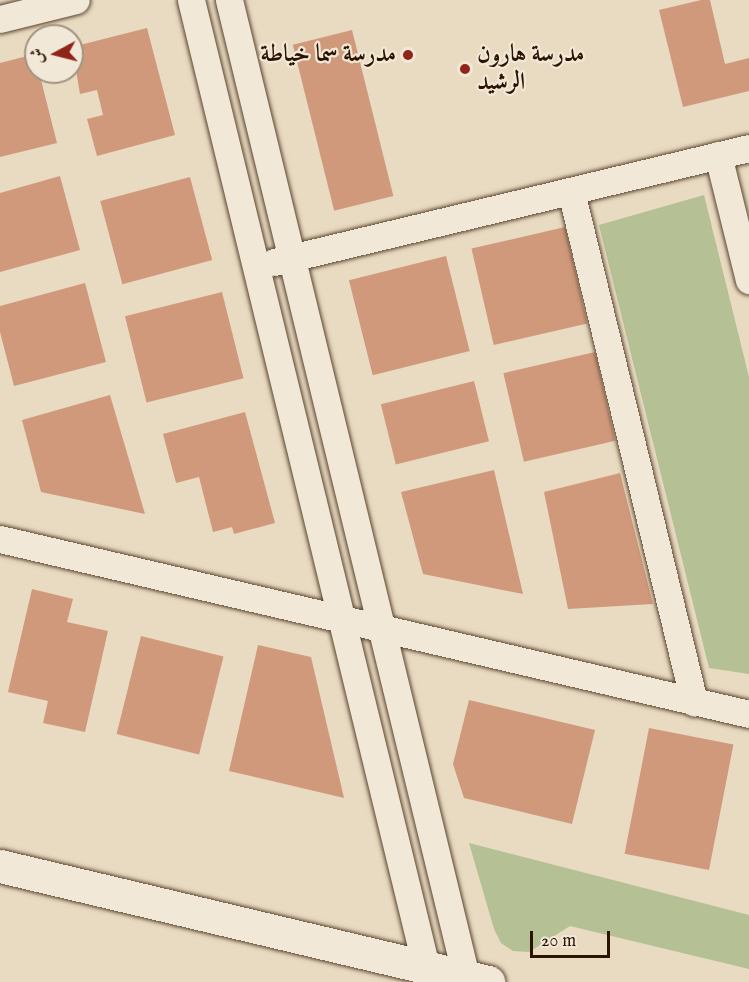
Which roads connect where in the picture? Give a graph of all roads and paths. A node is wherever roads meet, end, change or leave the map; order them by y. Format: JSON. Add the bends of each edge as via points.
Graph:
{"nodes":[{"id":1,"x":76,"y":0,"type":"edge"},
{"id":2,"x":191,"y":0,"type":"edge"},
{"id":3,"x":229,"y":0,"type":"edge"},
{"id":4,"x":0,"y":19,"type":"edge"},
{"id":5,"x":749,"y":148,"type":"edge"},
{"id":6,"x":718,"y":155,"type":"junction"},
{"id":7,"x":571,"y":190,"type":"junction"},
{"id":8,"x":291,"y":258,"type":"junction"},
{"id":9,"x":255,"y":266,"type":"junction"},
{"id":10,"x":749,"y":280,"type":"edge"},
{"id":11,"x":0,"y":539,"type":"edge"},
{"id":12,"x":341,"y":617,"type":"junction"},
{"id":13,"x":381,"y":626,"type":"junction"},
{"id":14,"x":694,"y":702,"type":"junction"},
{"id":15,"x":749,"y":714,"type":"edge"},
{"id":16,"x":0,"y":866,"type":"edge"},
{"id":17,"x":426,"y":967,"type":"junction"},
{"id":18,"x":477,"y":979,"type":"edge"}],
"edges":[{"from":1,"to":4,"type":"street"},
{"from":2,"to":9,"type":"street"},
{"from":3,"to":8,"type":"street"},
{"from":5,"to":6,"type":"street"},
{"from":6,"to":7,"type":"street"},
{"from":6,"to":10,"type":"street"},
{"from":7,"to":8,"type":"street"},
{"from":7,"to":14,"type":"street"},
{"from":8,"to":9,"type":"street"},
{"from":8,"to":13,"type":"street"},
{"from":9,"to":12,"type":"street"},
{"from":11,"to":12,"type":"street"},
{"from":12,"to":13,"type":"street"},
{"from":12,"to":17,"type":"street"},
{"from":13,"to":14,"type":"street"},
{"from":13,"to":18,"type":"street"},
{"from":14,"to":15,"type":"street"},
{"from":16,"to":17,"type":"street"},
{"from":17,"to":18,"type":"street"}]}
